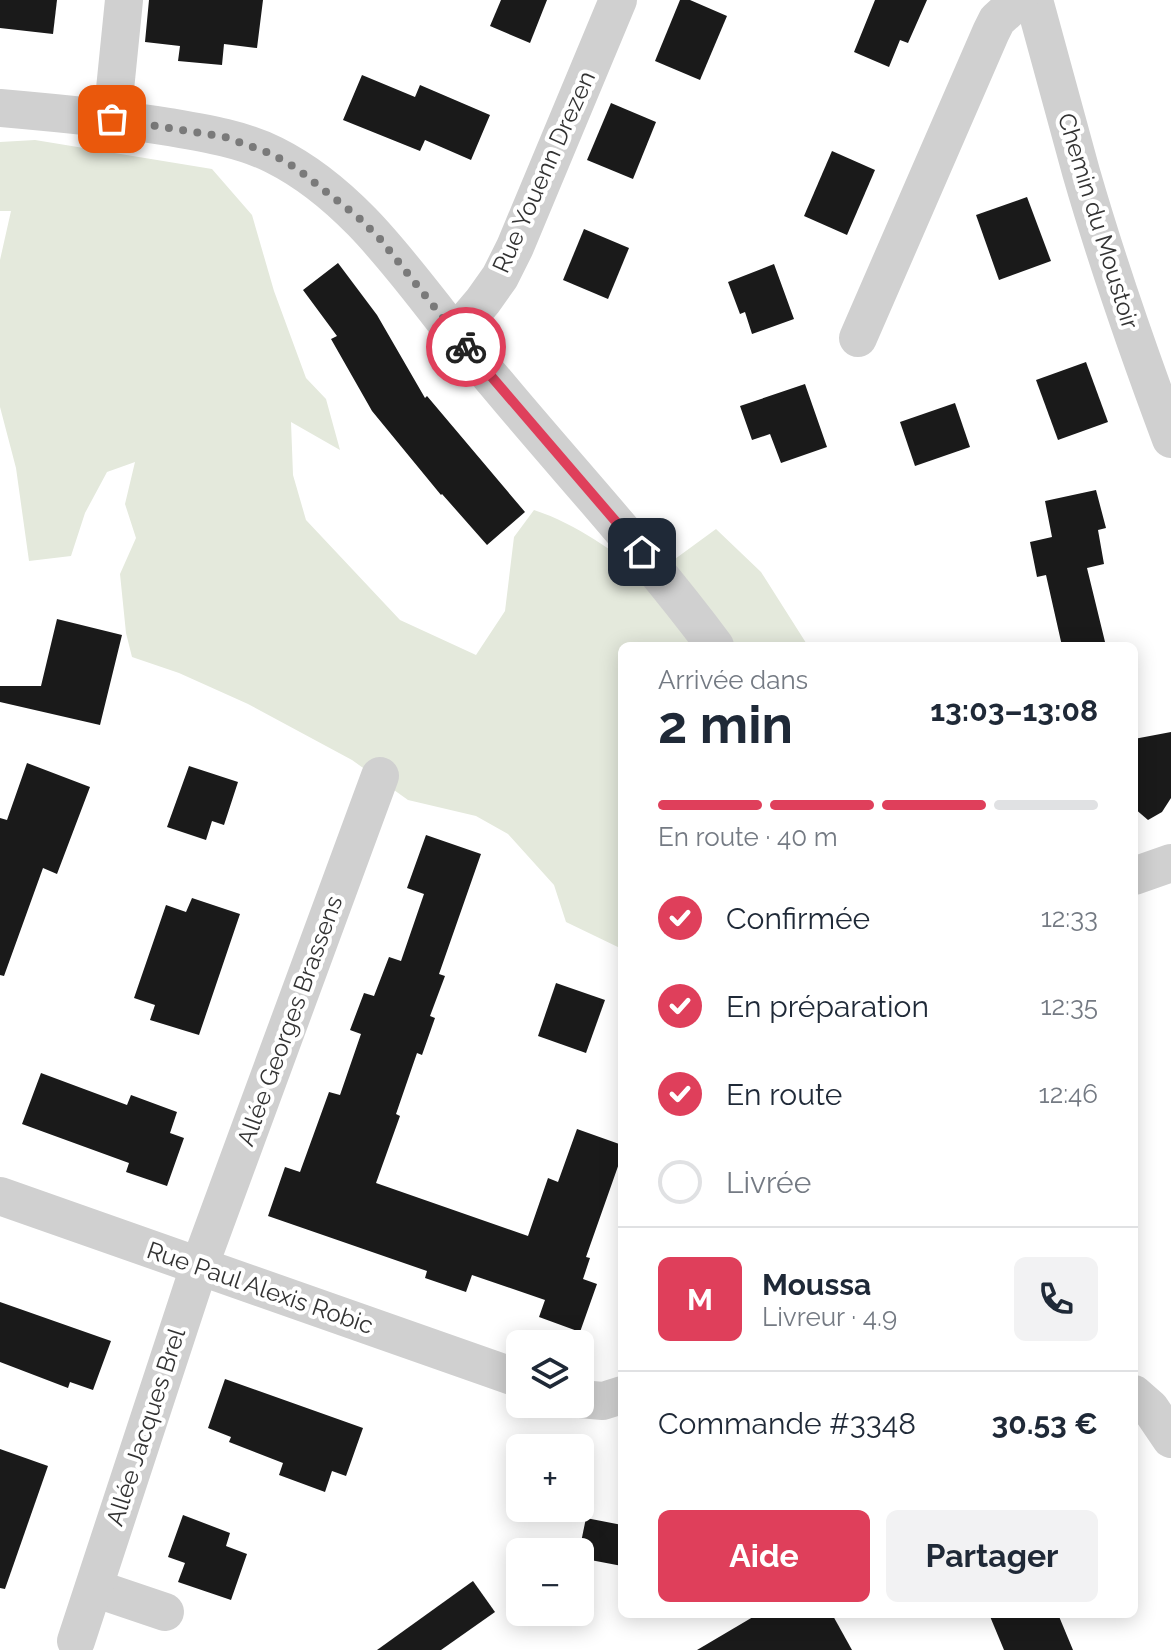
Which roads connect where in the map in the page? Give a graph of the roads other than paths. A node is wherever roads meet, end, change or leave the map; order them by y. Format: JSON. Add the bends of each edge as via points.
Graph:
{"nodes":[{"id":1,"x":124,"y":0,"type":"edge"},
{"id":2,"x":618,"y":0,"type":"edge"},
{"id":3,"x":1019,"y":0,"type":"edge"},
{"id":4,"x":1034,"y":0,"type":"edge"},
{"id":5,"x":0,"y":108,"type":"edge"},
{"id":6,"x":112,"y":119,"type":"junction"},
{"id":7,"x":455,"y":334,"type":"junction"},
{"id":8,"x":858,"y":338,"type":"dead end"},
{"id":9,"x":1171,"y":439,"type":"edge"},
{"id":10,"x":712,"y":642,"type":"edge"},
{"id":11,"x":380,"y":776,"type":"dead end"},
{"id":12,"x":1171,"y":863,"type":"edge"},
{"id":13,"x":1138,"y":875,"type":"edge"},
{"id":14,"x":0,"y":1196,"type":"edge"},
{"id":15,"x":199,"y":1267,"type":"junction"},
{"id":16,"x":506,"y":1374,"type":"edge"},
{"id":17,"x":618,"y":1396,"type":"edge"},
{"id":18,"x":1152,"y":1399,"type":"edge"},
{"id":19,"x":594,"y":1400,"type":"edge"},
{"id":20,"x":1171,"y":1439,"type":"edge"},
{"id":21,"x":94,"y":1588,"type":"junction"},
{"id":22,"x":165,"y":1612,"type":"dead end"},
{"id":23,"x":76,"y":1641,"type":"dead end"}],
"edges":[{"from":1,"to":6,"type":"street"},
{"from":2,"to":7,"type":"street","name":"Rue Youenn Drezen","via":[[505,267]]},
{"from":3,"to":8,"type":"street","via":[[991,32]]},
{"from":4,"to":9,"type":"street","name":"Chemin du Moustoir","via":[[1106,254]]},
{"from":5,"to":6,"type":"street"},
{"from":6,"to":7,"type":"street","via":[[225,137],[296,168],[381,240]]},
{"from":7,"to":10,"type":"street"},
{"from":11,"to":15,"type":"street","name":"Allée Georges Brassens"},
{"from":12,"to":13,"type":"street"},
{"from":14,"to":15,"type":"street","name":"Rue Paul Alexis Robic"},
{"from":15,"to":16,"type":"street","name":"Rue Paul Alexis Robic"},
{"from":15,"to":21,"type":"street","name":"Allée Jacques Brel"},
{"from":17,"to":19,"type":"street"},
{"from":18,"to":20,"type":"street"},
{"from":21,"to":22,"type":"street"},
{"from":21,"to":23,"type":"street","name":"Allée Jacques Brel"}]}
